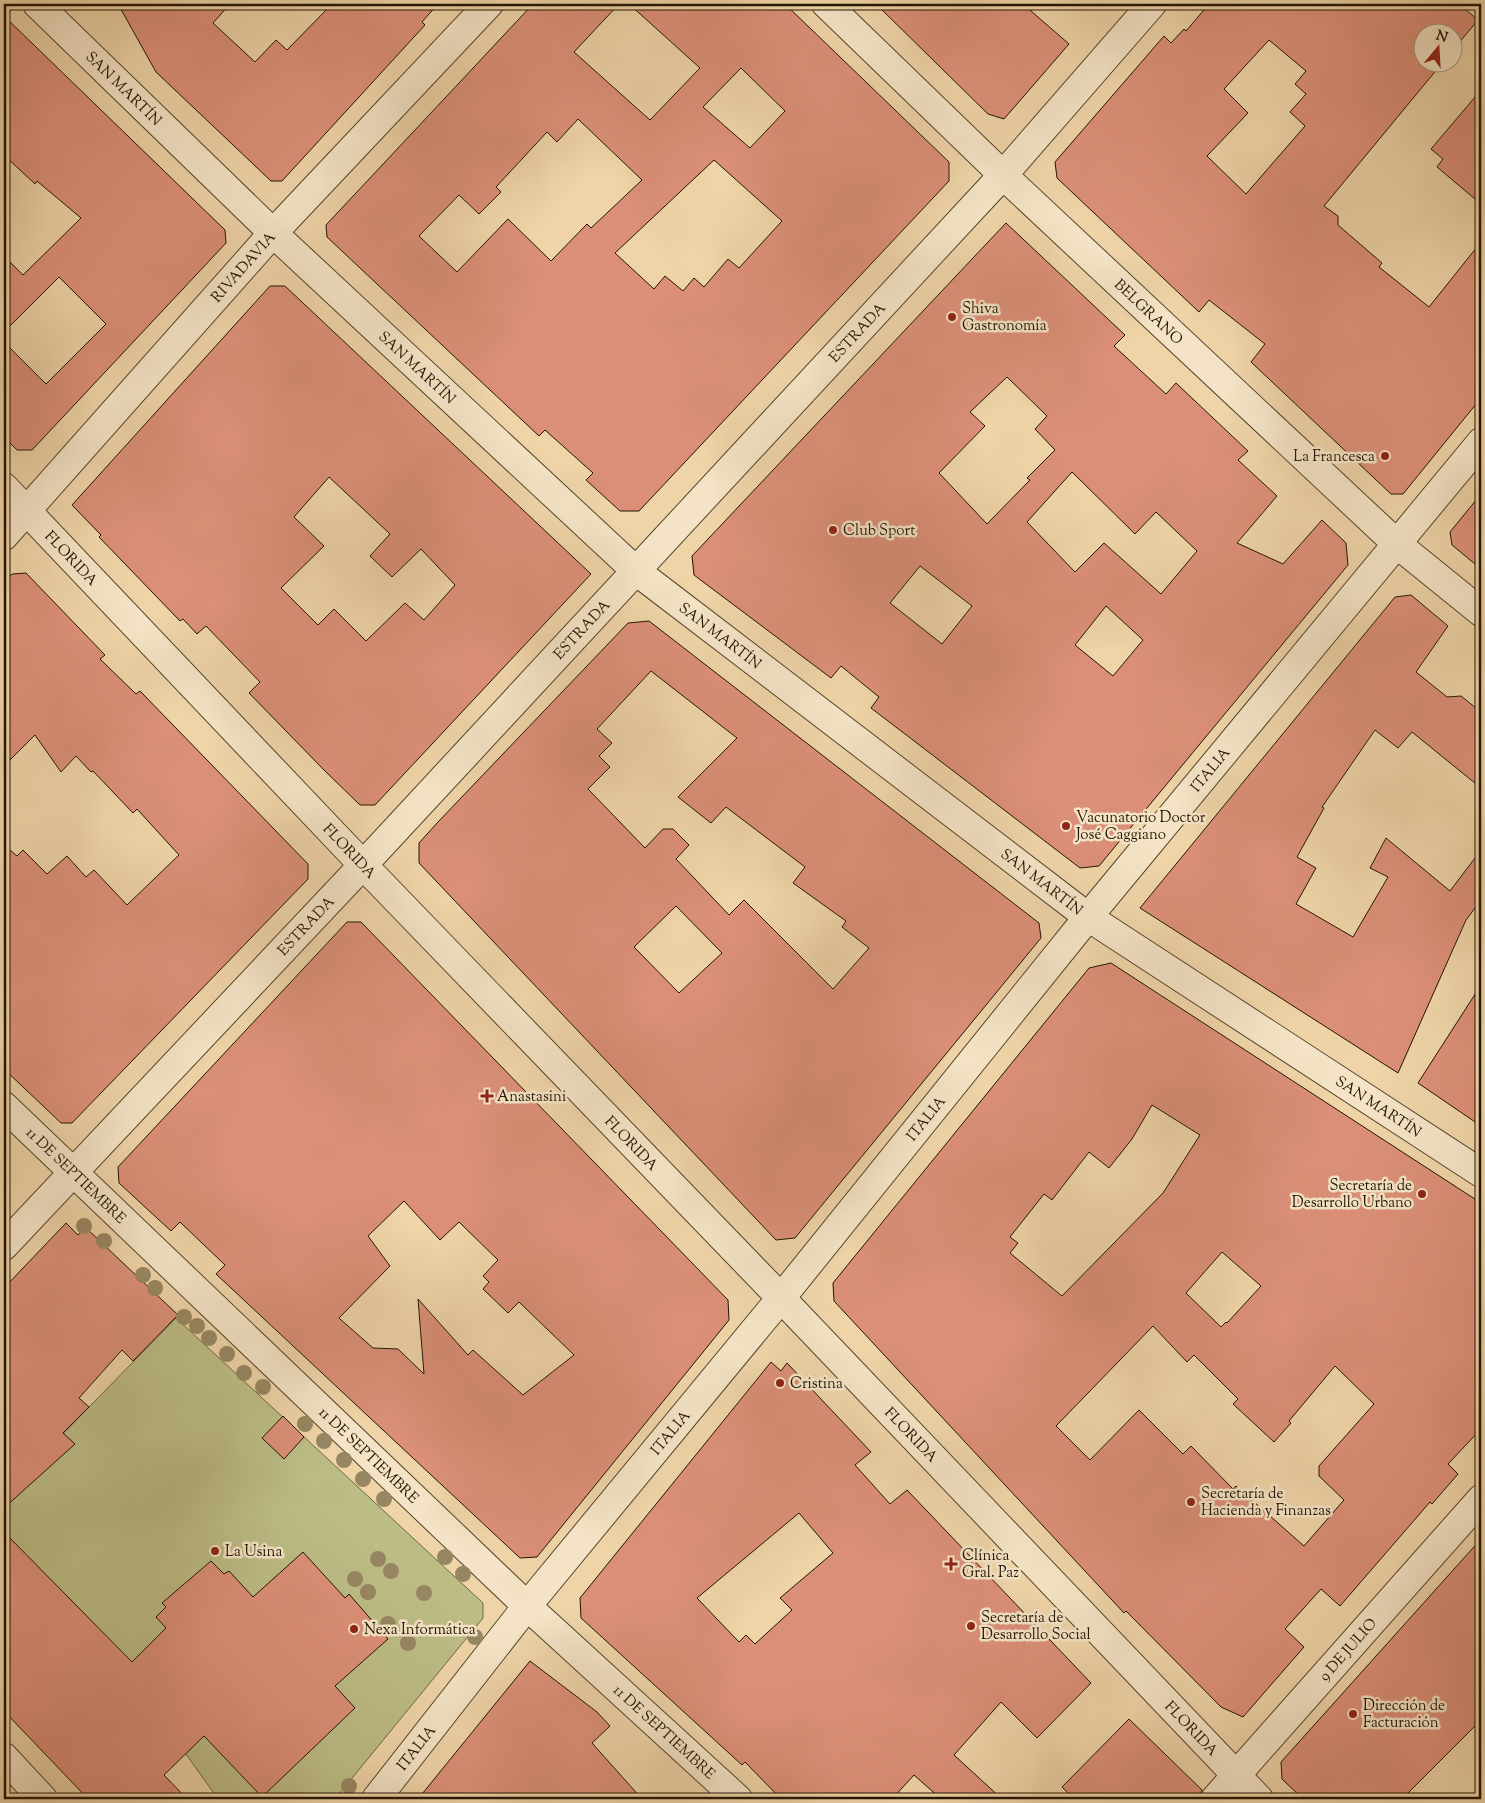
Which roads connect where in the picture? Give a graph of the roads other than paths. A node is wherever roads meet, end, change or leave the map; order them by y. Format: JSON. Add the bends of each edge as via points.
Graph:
{"nodes":[{"id":1,"x":37,"y":4,"type":"edge"},
{"id":2,"x":489,"y":4,"type":"edge"},
{"id":3,"x":826,"y":4,"type":"edge"},
{"id":4,"x":1152,"y":4,"type":"edge"},
{"id":5,"x":1003,"y":175,"type":"junction"},
{"id":6,"x":274,"y":233,"type":"junction"},
{"id":7,"x":1481,"y":442,"type":"edge"},
{"id":8,"x":4,"y":487,"type":"edge"},
{"id":9,"x":27,"y":510,"type":"junction"},
{"id":10,"x":4,"y":536,"type":"edge"},
{"id":11,"x":1397,"y":544,"type":"junction"},
{"id":12,"x":636,"y":571,"type":"junction"},
{"id":13,"x":1481,"y":612,"type":"edge"},
{"id":14,"x":363,"y":865,"type":"junction"},
{"id":15,"x":1088,"y":917,"type":"junction"},
{"id":16,"x":4,"y":1106,"type":"edge"},
{"id":17,"x":74,"y":1173,"type":"junction"},
{"id":18,"x":1481,"y":1173,"type":"edge"},
{"id":19,"x":4,"y":1246,"type":"edge"},
{"id":20,"x":781,"y":1298,"type":"junction"},
{"id":21,"x":1481,"y":1499,"type":"edge"},
{"id":22,"x":527,"y":1606,"type":"junction"},
{"id":23,"x":4,"y":1757,"type":"edge"},
{"id":24,"x":1236,"y":1775,"type":"junction"},
{"id":25,"x":43,"y":1799,"type":"edge"},
{"id":26,"x":376,"y":1799,"type":"edge"},
{"id":27,"x":738,"y":1799,"type":"edge"},
{"id":28,"x":1215,"y":1799,"type":"edge"},
{"id":29,"x":1259,"y":1799,"type":"edge"}],
"edges":[{"from":1,"to":6,"type":"street","name":"SAN MARTÍN"},
{"from":2,"to":6,"type":"street","name":"RIVADAVIA"},
{"from":3,"to":5,"type":"street","name":"BELGRANO"},
{"from":4,"to":5,"type":"street","name":"ESTRADA"},
{"from":5,"to":11,"type":"street","name":"BELGRANO"},
{"from":5,"to":12,"type":"street","name":"ESTRADA"},
{"from":6,"to":9,"type":"street","name":"RIVADAVIA"},
{"from":6,"to":12,"type":"street","name":"SAN MARTÍN"},
{"from":7,"to":11,"type":"street","name":"ITALIA"},
{"from":8,"to":9,"type":"street","name":"FLORIDA"},
{"from":9,"to":10,"type":"street","name":"RIVADAVIA"},
{"from":9,"to":14,"type":"street","name":"FLORIDA"},
{"from":11,"to":13,"type":"street","name":"BELGRANO"},
{"from":11,"to":15,"type":"street","name":"ITALIA"},
{"from":12,"to":14,"type":"street","name":"ESTRADA"},
{"from":12,"to":15,"type":"street","name":"SAN MARTÍN"},
{"from":14,"to":17,"type":"street","name":"ESTRADA"},
{"from":14,"to":20,"type":"street","name":"FLORIDA"},
{"from":15,"to":18,"type":"street","name":"SAN MARTÍN"},
{"from":15,"to":20,"type":"street","name":"ITALIA"},
{"from":16,"to":17,"type":"street","name":"11 DE SEPTIEMBRE"},
{"from":17,"to":19,"type":"street","name":"ESTRADA"},
{"from":17,"to":22,"type":"street","name":"11 DE SEPTIEMBRE"},
{"from":20,"to":22,"type":"street","name":"ITALIA"},
{"from":20,"to":24,"type":"street","name":"FLORIDA"},
{"from":21,"to":24,"type":"street","name":"9 DE JULIO"},
{"from":22,"to":26,"type":"street","name":"ITALIA"},
{"from":22,"to":27,"type":"street","name":"11 DE SEPTIEMBRE"},
{"from":23,"to":25,"type":"street"},
{"from":24,"to":28,"type":"street","name":"9 DE JULIO"},
{"from":24,"to":29,"type":"street","name":"FLORIDA"}]}
